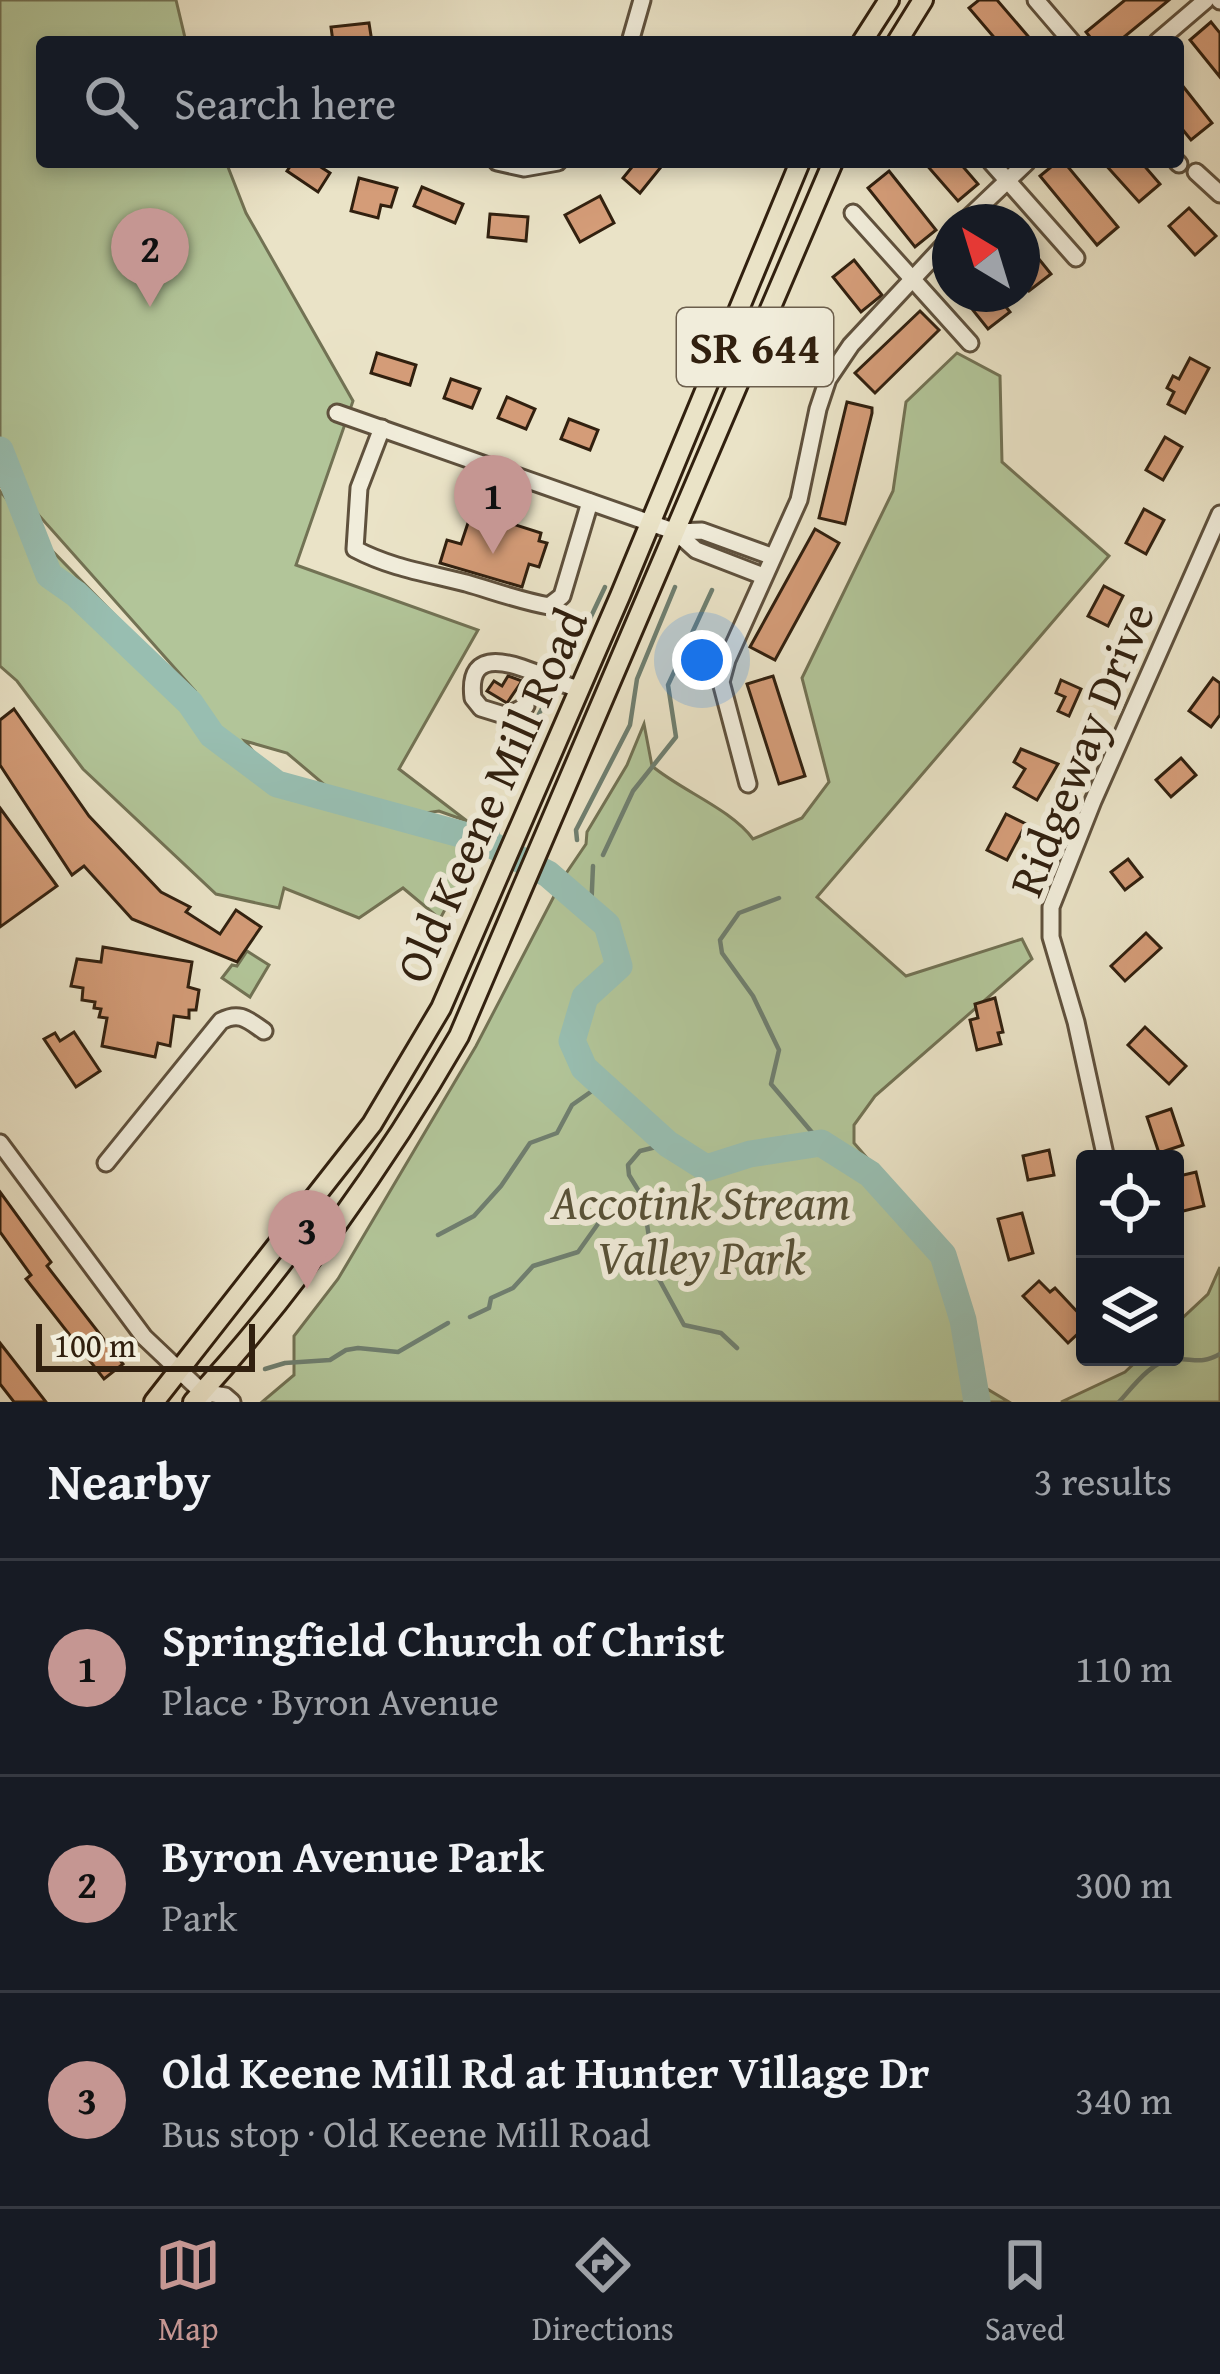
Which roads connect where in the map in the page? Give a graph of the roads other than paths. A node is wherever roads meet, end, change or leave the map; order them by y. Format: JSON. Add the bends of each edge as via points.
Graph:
{"nodes":[{"id":1,"x":642,"y":0,"type":"edge"},
{"id":2,"x":889,"y":0,"type":"edge"},
{"id":3,"x":923,"y":0,"type":"edge"},
{"id":4,"x":1036,"y":0,"type":"edge"},
{"id":5,"x":1206,"y":0,"type":"edge"},
{"id":6,"x":632,"y":36,"type":"edge"},
{"id":7,"x":866,"y":36,"type":"edge"},
{"id":8,"x":901,"y":36,"type":"edge"},
{"id":9,"x":1067,"y":36,"type":"edge"},
{"id":10,"x":1164,"y":36,"type":"edge"},
{"id":11,"x":797,"y":168,"type":"edge"},
{"id":12,"x":830,"y":168,"type":"edge"},
{"id":13,"x":996,"y":168,"type":"edge"},
{"id":14,"x":1021,"y":168,"type":"edge"},
{"id":15,"x":1196,"y":172,"type":"dead end"},
{"id":16,"x":1007,"y":180,"type":"junction"},
{"id":17,"x":1220,"y":194,"type":"edge"},
{"id":18,"x":982,"y":204,"type":"edge"},
{"id":19,"x":853,"y":213,"type":"dead end"},
{"id":20,"x":1076,"y":258,"type":"dead end"},
{"id":21,"x":932,"y":260,"type":"edge"},
{"id":22,"x":914,"y":281,"type":"junction"},
{"id":23,"x":970,"y":344,"type":"dead end"},
{"id":24,"x":337,"y":413,"type":"dead end"},
{"id":25,"x":382,"y":428,"type":"junction"},
{"id":26,"x":590,"y":502,"type":"junction"},
{"id":27,"x":1220,"y":514,"type":"edge"},
{"id":28,"x":649,"y":523,"type":"junction"},
{"id":29,"x":676,"y":532,"type":"junction"},
{"id":30,"x":771,"y":556,"type":"junction"},
{"id":31,"x":763,"y":577,"type":"junction"},
{"id":32,"x":580,"y":689,"type":"junction"},
{"id":33,"x":526,"y":706,"type":"dead end"},
{"id":34,"x":748,"y":784,"type":"dead end"},
{"id":35,"x":264,"y":1031,"type":"dead end"},
{"id":36,"x":0,"y":1143,"type":"edge"},
{"id":37,"x":1104,"y":1150,"type":"edge"},
{"id":38,"x":106,"y":1163,"type":"dead end"},
{"id":39,"x":181,"y":1370,"type":"junction"},
{"id":40,"x":200,"y":1398,"type":"edge"},
{"id":41,"x":154,"y":1402,"type":"edge"},
{"id":42,"x":232,"y":1402,"type":"edge"}],
"edges":[{"from":1,"to":6,"type":"street"},
{"from":2,"to":7,"type":"main road"},
{"from":3,"to":8,"type":"main road"},
{"from":4,"to":9,"type":"street"},
{"from":5,"to":10,"type":"street"},
{"from":11,"to":28,"type":"main road","name":"Old Keene Mill Road","number":"SR 644"},
{"from":12,"to":29,"type":"main road","name":"Old Keene Mill Road","number":"SR 644"},
{"from":13,"to":16,"type":"street"},
{"from":14,"to":16,"type":"street"},
{"from":15,"to":17,"type":"street"},
{"from":16,"to":18,"type":"street"},
{"from":16,"to":20,"type":"street"},
{"from":19,"to":22,"type":"street"},
{"from":21,"to":22,"type":"street"},
{"from":22,"to":23,"type":"street"},
{"from":22,"to":30,"type":"street","via":[[828,379],[799,500]]},
{"from":24,"to":25,"type":"street"},
{"from":25,"to":26,"type":"street"},
{"from":25,"to":26,"type":"street","via":[[359,488],[356,549],[410,572],[549,606],[562,596]]},
{"from":26,"to":28,"type":"street"},
{"from":27,"to":37,"type":"street","name":"Ridgeway Drive","via":[[1052,907],[1051,937]]},
{"from":28,"to":29,"type":"street"},
{"from":28,"to":32,"type":"main road","name":"Old Keene Mill Road","number":"SR 644"},
{"from":29,"to":30,"type":"street","via":[[702,531]]},
{"from":29,"to":31,"type":"street","via":[[696,550]]},
{"from":29,"to":40,"type":"main road","name":"Old Keene Mill Road","number":"SR 644","via":[[459,1036],[338,1222]]},
{"from":30,"to":31,"type":"street"},
{"from":31,"to":34,"type":"street","via":[[721,682]]},
{"from":32,"to":33,"type":"street","via":[[502,660],[476,675],[473,698],[481,708],[507,716]]},
{"from":32,"to":39,"type":"main road","name":"Old Keene Mill Road","number":"SR 644","via":[[441,1007],[386,1103]]},
{"from":35,"to":38,"type":"street","via":[[242,1016],[221,1021]]},
{"from":36,"to":39,"type":"street","via":[[144,1336]]},
{"from":39,"to":40,"type":"street"},
{"from":39,"to":41,"type":"main road","name":"Old Keene Mill Road","number":"SR 644"},
{"from":40,"to":42,"type":"street"}]}
